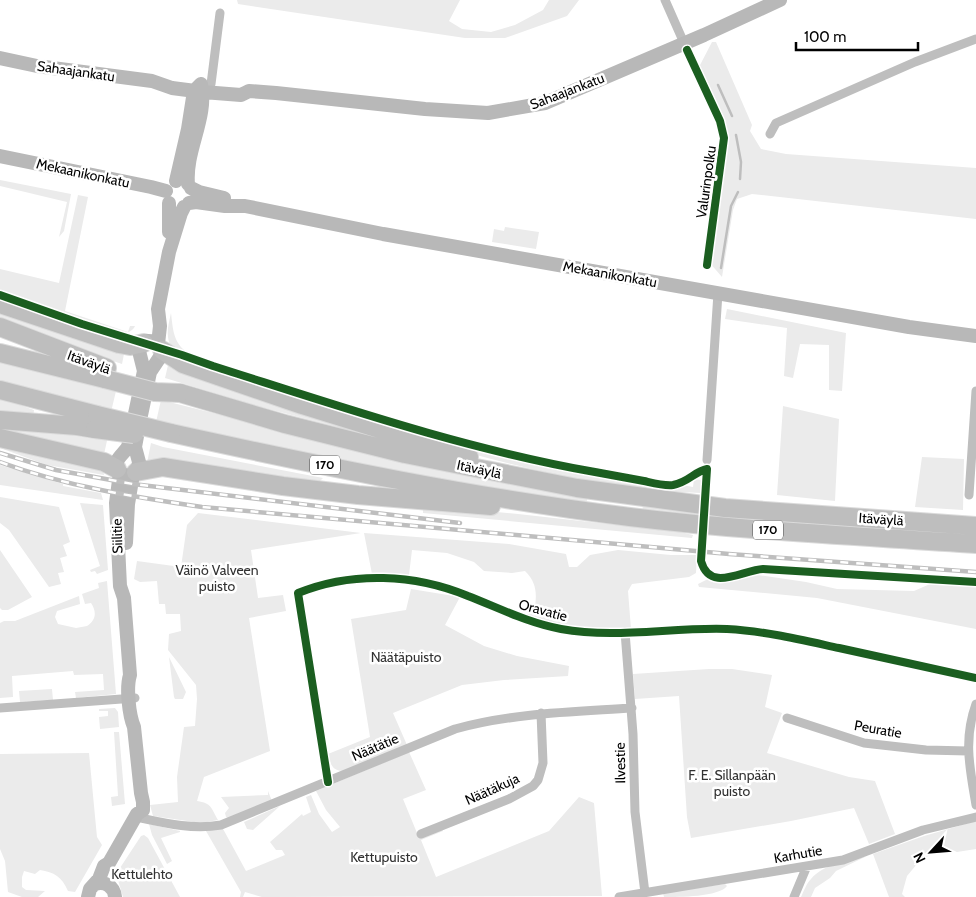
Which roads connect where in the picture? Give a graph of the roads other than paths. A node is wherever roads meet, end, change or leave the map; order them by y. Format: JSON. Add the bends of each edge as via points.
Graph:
{"nodes":[{"id":1,"x":665,"y":0,"type":"edge"},
{"id":2,"x":780,"y":0,"type":"edge"},
{"id":3,"x":220,"y":13,"type":"dead end"},
{"id":4,"x":976,"y":39,"type":"edge"},
{"id":5,"x":684,"y":43,"type":"junction"},
{"id":6,"x":0,"y":58,"type":"edge"},
{"id":7,"x":202,"y":88,"type":"junction"},
{"id":8,"x":770,"y":134,"type":"dead end"},
{"id":9,"x":0,"y":156,"type":"edge"},
{"id":10,"x":178,"y":189,"type":"junction"},
{"id":11,"x":187,"y":205,"type":"junction"},
{"id":12,"x":245,"y":206,"type":"junction"},
{"id":13,"x":169,"y":252,"type":"junction"},
{"id":14,"x":718,"y":292,"type":"junction"},
{"id":15,"x":0,"y":304,"type":"edge"},
{"id":16,"x":0,"y":327,"type":"edge"},
{"id":17,"x":976,"y":336,"type":"edge"},
{"id":18,"x":151,"y":350,"type":"junction"},
{"id":19,"x":0,"y":353,"type":"edge"},
{"id":20,"x":106,"y":374,"type":"junction"},
{"id":21,"x":0,"y":390,"type":"edge"},
{"id":22,"x":976,"y":391,"type":"edge"},
{"id":23,"x":8,"y":420,"type":"edge"},
{"id":24,"x":96,"y":422,"type":"junction"},
{"id":25,"x":975,"y":426,"type":"edge"},
{"id":26,"x":0,"y":438,"type":"edge"},
{"id":27,"x":707,"y":460,"type":"dead end"},
{"id":28,"x":127,"y":467,"type":"junction"},
{"id":29,"x":577,"y":488,"type":"junction"},
{"id":30,"x":969,"y":495,"type":"dead end"},
{"id":31,"x":562,"y":507,"type":"junction"},
{"id":32,"x":976,"y":526,"type":"edge"},
{"id":33,"x":976,"y":544,"type":"edge"},
{"id":34,"x":625,"y":632,"type":"junction"},
{"id":35,"x":976,"y":678,"type":"edge"},
{"id":36,"x":133,"y":698,"type":"junction"},
{"id":37,"x":976,"y":704,"type":"edge"},
{"id":38,"x":0,"y":708,"type":"edge"},
{"id":39,"x":632,"y":708,"type":"junction"},
{"id":40,"x":541,"y":713,"type":"junction"},
{"id":41,"x":787,"y":718,"type":"dead end"},
{"id":42,"x":968,"y":751,"type":"junction"},
{"id":43,"x":328,"y":782,"type":"junction"},
{"id":44,"x":976,"y":805,"type":"edge"},
{"id":45,"x":136,"y":816,"type":"junction"},
{"id":46,"x":976,"y":817,"type":"edge"},
{"id":47,"x":421,"y":834,"type":"dead end"},
{"id":48,"x":109,"y":863,"type":"junction"},
{"id":49,"x":807,"y":866,"type":"junction"},
{"id":50,"x":113,"y":892,"type":"edge"},
{"id":51,"x":646,"y":893,"type":"junction"},
{"id":52,"x":89,"y":894,"type":"edge"},
{"id":53,"x":618,"y":897,"type":"edge"},
{"id":54,"x":794,"y":897,"type":"edge"}],
"edges":[{"from":1,"to":5,"type":"street"},
{"from":2,"to":5,"type":"street","name":"Sahaajankatu"},
{"from":3,"to":7,"type":"street"},
{"from":4,"to":8,"type":"street","via":[[776,123]]},
{"from":5,"to":7,"type":"street","name":"Sahaajankatu","via":[[545,102],[488,113],[249,92],[242,87]]},
{"from":6,"to":7,"type":"street","name":"Sahaajankatu","via":[[152,82],[172,80]]},
{"from":7,"to":10,"type":"street","via":[[202,109],[188,170]]},
{"from":9,"to":10,"type":"street","name":"Mekaanikonkatu","via":[[151,187]]},
{"from":10,"to":11,"type":"street","via":[[193,195]]},
{"from":10,"to":11,"type":"street","name":"Mekaanikonkatu","via":[[176,207]]},
{"from":10,"to":12,"type":"street","name":"Mekaanikonkatu","via":[[228,199]]},
{"from":10,"to":13,"type":"street"},
{"from":11,"to":12,"type":"street","name":"Mekaanikonkatu","via":[[196,202]]},
{"from":11,"to":13,"type":"street","via":[[180,213]]},
{"from":12,"to":14,"type":"street","name":"Mekaanikonkatu","via":[[383,234]]},
{"from":13,"to":18,"type":"street","name":"Siilitie","via":[[158,309],[151,324]]},
{"from":14,"to":17,"type":"street","name":"Mekaanikonkatu"},
{"from":14,"to":27,"type":"street"},
{"from":15,"to":18,"type":"highway","via":[[120,344]]},
{"from":16,"to":20,"type":"highway","name":"Itäväylä"},
{"from":18,"to":28,"type":"street","name":"Siilitie","via":[[128,447]]},
{"from":18,"to":29,"type":"highway","via":[[302,405]]},
{"from":19,"to":20,"type":"highway"},
{"from":20,"to":29,"type":"highway","name":"Itäväylä","number":"170","bridge":true,"via":[[155,392],[180,393],[284,424],[405,454]]},
{"from":21,"to":24,"type":"highway"},
{"from":22,"to":25,"type":"street"},
{"from":23,"to":24,"type":"highway","via":[[77,426]]},
{"from":24,"to":31,"type":"highway","name":"Itäväylä","number":"170","bridge":true},
{"from":25,"to":30,"type":"street"},
{"from":26,"to":28,"type":"highway"},
{"from":28,"to":31,"type":"highway","via":[[163,467],[358,496],[518,508]]},
{"from":28,"to":36,"type":"street","name":"Siilitie","via":[[127,586],[124,598],[130,675],[134,681]]},
{"from":29,"to":32,"type":"highway","name":"Itäväylä","number":"170","via":[[725,508]]},
{"from":31,"to":33,"type":"highway","name":"Itäväylä","number":"170","via":[[717,526]]},
{"from":34,"to":35,"type":"street","name":"Oravatie","via":[[692,629],[768,632]]},
{"from":34,"to":39,"type":"street","name":"Ilvestie"},
{"from":34,"to":43,"type":"street","name":"Oravatie","via":[[569,630],[540,624],[452,590],[398,578],[333,582],[298,593]]},
{"from":36,"to":38,"type":"street"},
{"from":36,"to":45,"type":"street","name":"Siilitie","via":[[144,806]]},
{"from":37,"to":42,"type":"street"},
{"from":39,"to":40,"type":"street","name":"Näätätie"},
{"from":39,"to":51,"type":"street","name":"Ilvestie","via":[[635,812]]},
{"from":40,"to":43,"type":"street","name":"Näätätie","via":[[500,718],[455,729]]},
{"from":40,"to":47,"type":"street","name":"Näätäkuja","via":[[543,763],[533,786]]},
{"from":41,"to":42,"type":"street","name":"Peuratie","via":[[864,743]]},
{"from":42,"to":44,"type":"street"},
{"from":43,"to":45,"type":"street","name":"Näätätie","via":[[221,825],[186,827]]},
{"from":45,"to":48,"type":"street","name":"Siilitie"},
{"from":46,"to":49,"type":"street","name":"Karhutie","via":[[923,830],[843,860]]},
{"from":48,"to":50,"type":"street"},
{"from":48,"to":52,"type":"street","name":"Siilitie","via":[[104,866]]},
{"from":49,"to":51,"type":"street","name":"Karhutie"},
{"from":49,"to":54,"type":"street"},
{"from":50,"to":52,"type":"street","via":[[104,883]]},
{"from":51,"to":53,"type":"street","name":"Karhutie"}]}
